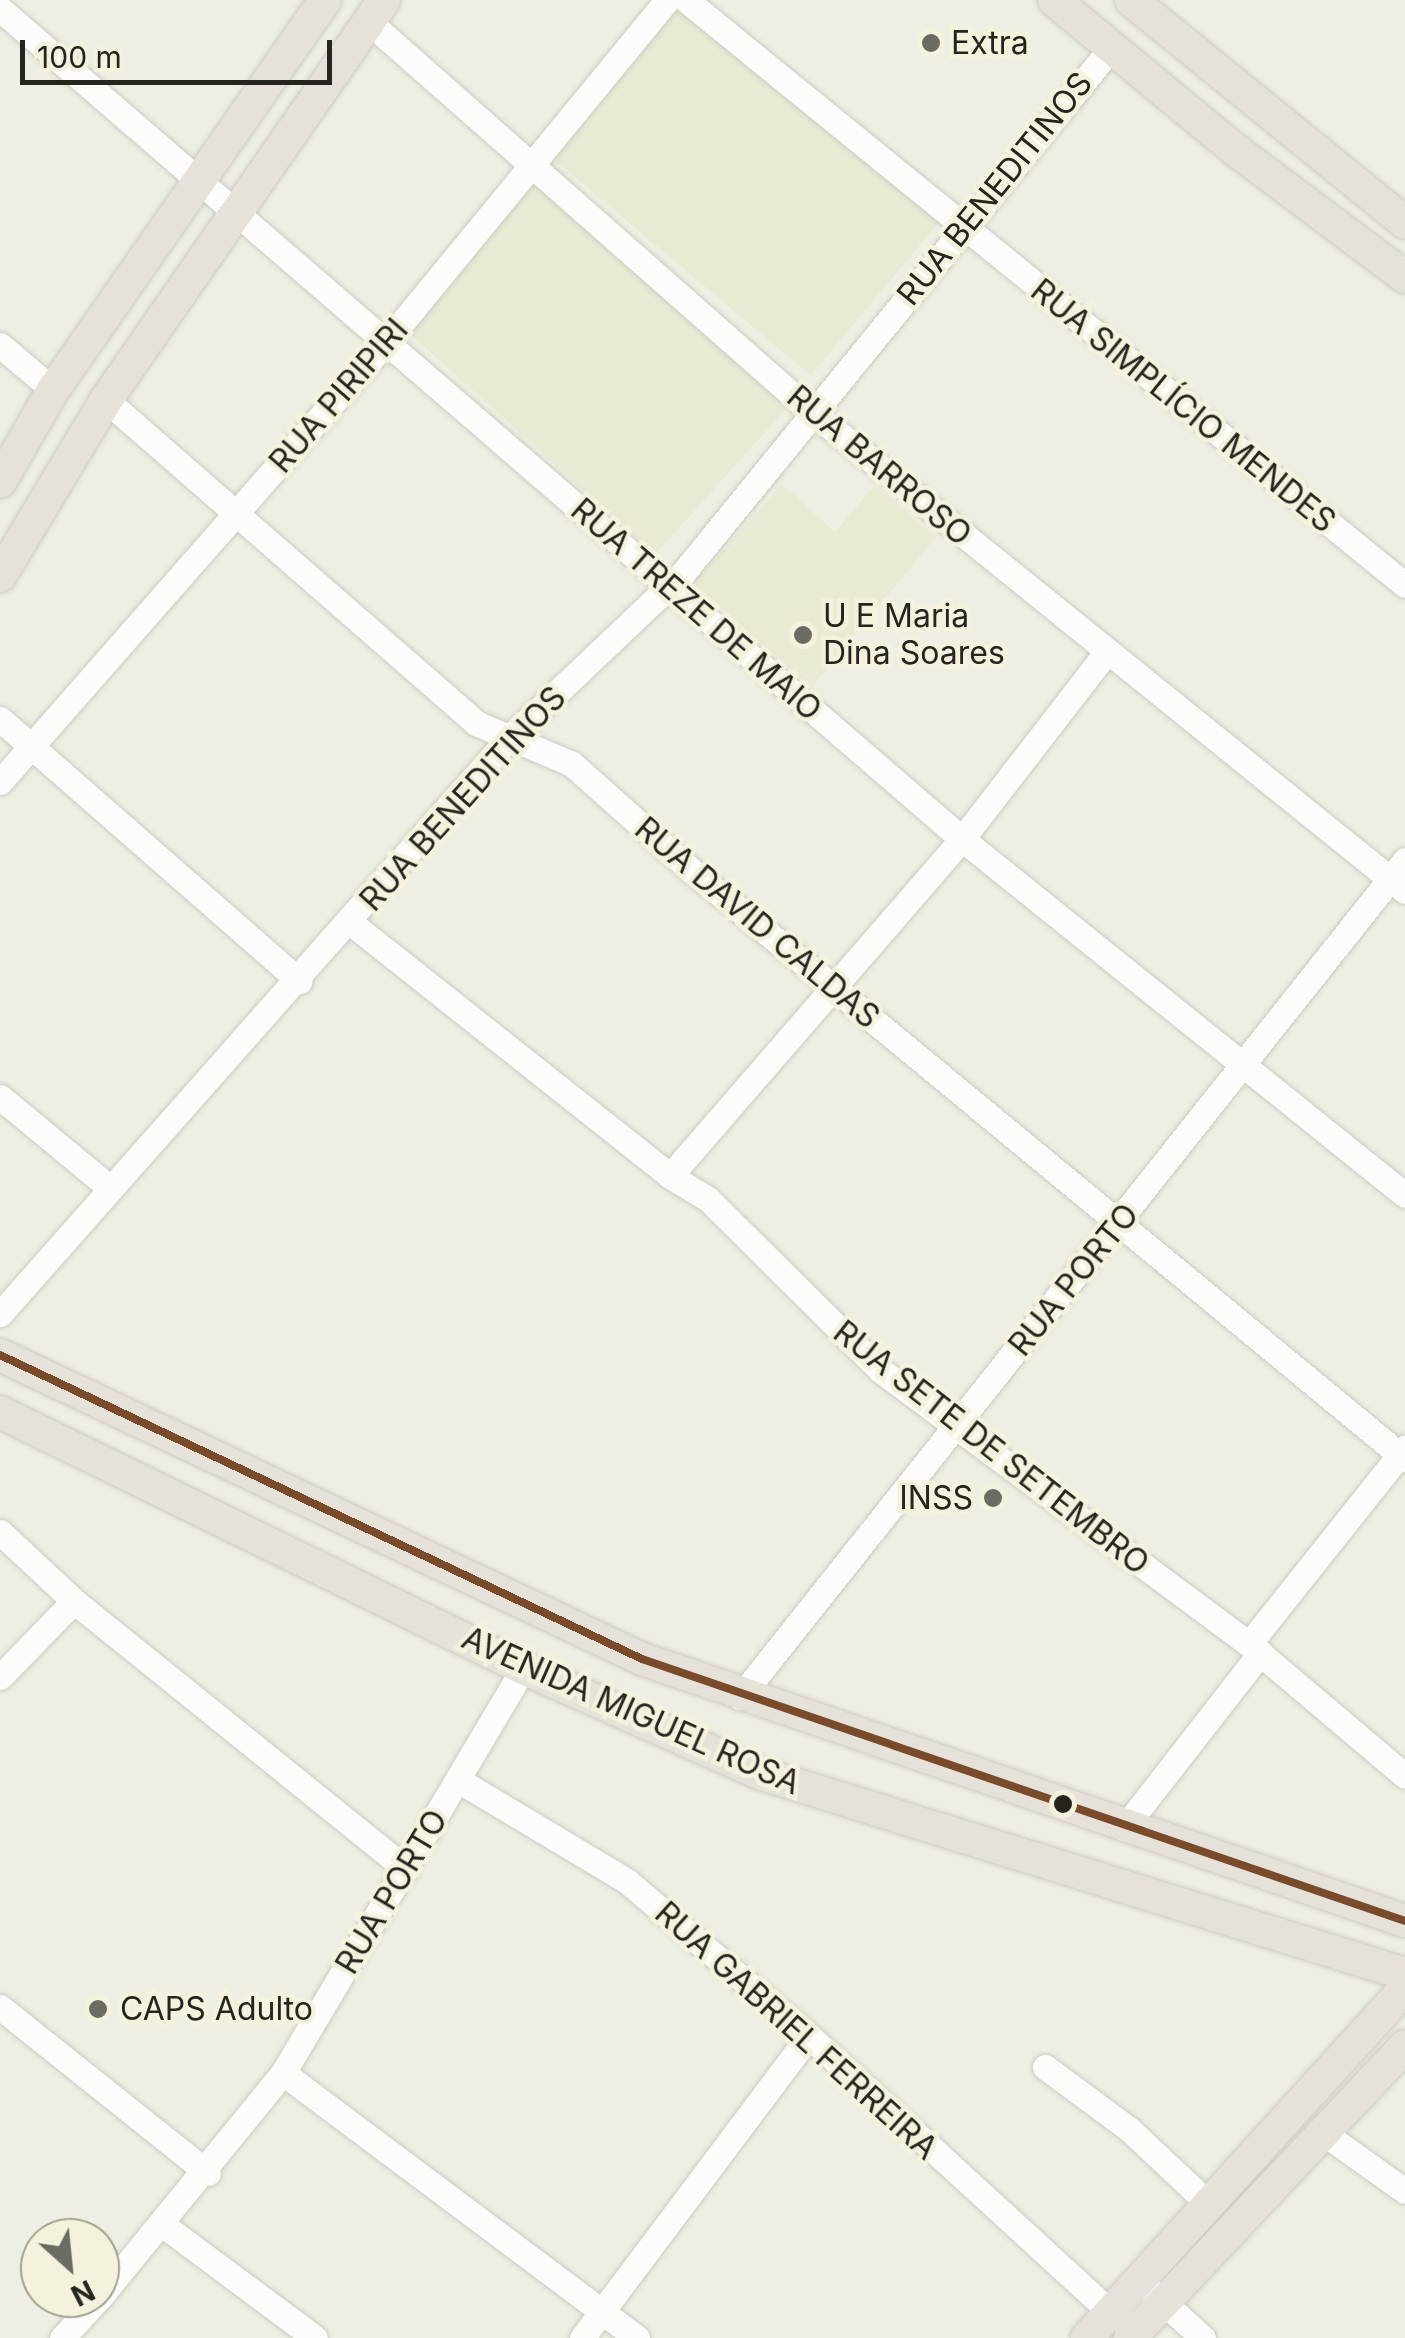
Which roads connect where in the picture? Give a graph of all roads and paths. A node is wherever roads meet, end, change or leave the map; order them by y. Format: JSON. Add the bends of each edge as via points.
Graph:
{"nodes":[{"id":1,"x":326,"y":0,"type":"edge"},
{"id":2,"x":667,"y":0,"type":"edge"},
{"id":3,"x":686,"y":0,"type":"edge"},
{"id":4,"x":1054,"y":0,"type":"edge"},
{"id":5,"x":1146,"y":4,"type":"edge"},
{"id":6,"x":0,"y":9,"type":"edge"},
{"id":7,"x":377,"y":11,"type":"edge"},
{"id":8,"x":1111,"y":48,"type":"junction"},
{"id":9,"x":534,"y":167,"type":"junction"},
{"id":10,"x":203,"y":179,"type":"junction"},
{"id":11,"x":237,"y":208,"type":"junction"},
{"id":12,"x":1405,"y":222,"type":"edge"},
{"id":13,"x":962,"y":228,"type":"junction"},
{"id":14,"x":1405,"y":278,"type":"edge"},
{"id":15,"x":387,"y":341,"type":"junction"},
{"id":16,"x":0,"y":344,"type":"edge"},
{"id":17,"x":53,"y":390,"type":"junction"},
{"id":18,"x":106,"y":400,"type":"junction"},
{"id":19,"x":813,"y":413,"type":"junction"},
{"id":20,"x":8,"y":468,"type":"edge"},
{"id":21,"x":57,"y":477,"type":"junction"},
{"id":22,"x":237,"y":514,"type":"junction"},
{"id":23,"x":0,"y":576,"type":"edge"},
{"id":24,"x":1405,"y":584,"type":"edge"},
{"id":25,"x":670,"y":588,"type":"junction"},
{"id":26,"x":1106,"y":653,"type":"junction"},
{"id":27,"x":0,"y":720,"type":"edge"},
{"id":28,"x":510,"y":738,"type":"junction"},
{"id":29,"x":32,"y":747,"type":"junction"},
{"id":30,"x":0,"y":782,"type":"edge"},
{"id":31,"x":962,"y":838,"type":"junction"},
{"id":32,"x":1400,"y":876,"type":"edge"},
{"id":33,"x":351,"y":923,"type":"junction"},
{"id":34,"x":299,"y":981,"type":"junction"},
{"id":35,"x":835,"y":989,"type":"junction"},
{"id":36,"x":1244,"y":1067,"type":"junction"},
{"id":37,"x":0,"y":1097,"type":"edge"},
{"id":38,"x":670,"y":1176,"type":"junction"},
{"id":39,"x":110,"y":1188,"type":"junction"},
{"id":40,"x":1405,"y":1195,"type":"edge"},
{"id":41,"x":1120,"y":1222,"type":"junction"},
{"id":42,"x":0,"y":1314,"type":"edge"},
{"id":43,"x":0,"y":1355,"type":"edge"},
{"id":44,"x":0,"y":1412,"type":"edge"},
{"id":45,"x":956,"y":1425,"type":"junction"},
{"id":46,"x":1403,"y":1454,"type":"edge"},
{"id":47,"x":0,"y":1532,"type":"edge"},
{"id":48,"x":74,"y":1600,"type":"junction"},
{"id":49,"x":1254,"y":1649,"type":"junction"},
{"id":50,"x":523,"y":1668,"type":"junction"},
{"id":51,"x":0,"y":1676,"type":"edge"},
{"id":52,"x":740,"y":1697,"type":"junction"},
{"id":53,"x":1405,"y":1776,"type":"edge"},
{"id":54,"x":458,"y":1780,"type":"junction"},
{"id":55,"x":1124,"y":1828,"type":"junction"},
{"id":56,"x":406,"y":1869,"type":"junction"},
{"id":57,"x":1405,"y":1921,"type":"edge"},
{"id":58,"x":1405,"y":1974,"type":"edge"},
{"id":59,"x":1405,"y":1988,"type":"edge"},
{"id":60,"x":0,"y":2007,"type":"edge"},
{"id":61,"x":810,"y":2036,"type":"junction"},
{"id":62,"x":1405,"y":2046,"type":"edge"},
{"id":63,"x":1045,"y":2066,"type":"dead end"},
{"id":64,"x":283,"y":2073,"type":"junction"},
{"id":65,"x":1325,"y":2134,"type":"junction"},
{"id":66,"x":208,"y":2172,"type":"junction"},
{"id":67,"x":1405,"y":2191,"type":"edge"},
{"id":68,"x":1210,"y":2205,"type":"junction"},
{"id":69,"x":162,"y":2225,"type":"junction"},
{"id":70,"x":120,"y":2273,"type":"edge"},
{"id":71,"x":1152,"y":2292,"type":"junction"},
{"id":72,"x":602,"y":2312,"type":"junction"},
{"id":73,"x":80,"y":2318,"type":"edge"},
{"id":74,"x":1120,"y":2325,"type":"edge"},
{"id":75,"x":62,"y":2338,"type":"edge"},
{"id":76,"x":315,"y":2338,"type":"edge"},
{"id":77,"x":582,"y":2338,"type":"edge"},
{"id":78,"x":637,"y":2338,"type":"edge"},
{"id":79,"x":1087,"y":2338,"type":"edge"},
{"id":80,"x":1203,"y":2338,"type":"edge"}],
"edges":[{"from":1,"to":10,"type":"main road"},
{"from":2,"to":9,"type":"street","name":"RUA PIRIPIRI"},
{"from":3,"to":13,"type":"street","name":"RUA SIMPLÍCIO MENDES"},
{"from":4,"to":8,"type":"main road"},
{"from":5,"to":12,"type":"main road"},
{"from":6,"to":10,"type":"street","name":"RUA TREZE DE MAIO"},
{"from":7,"to":9,"type":"street","name":"RUA BARROSO"},
{"from":7,"to":11,"type":"main road"},
{"from":8,"to":13,"type":"street","name":"RUA BENEDITINOS"},
{"from":8,"to":14,"type":"main road"},
{"from":9,"to":15,"type":"street","name":"RUA PIRIPIRI"},
{"from":9,"to":19,"type":"street","name":"RUA BARROSO"},
{"from":10,"to":11,"type":"street","name":"RUA TREZE DE MAIO"},
{"from":10,"to":17,"type":"main road"},
{"from":11,"to":15,"type":"street","name":"RUA TREZE DE MAIO"},
{"from":11,"to":18,"type":"main road"},
{"from":13,"to":19,"type":"street","name":"RUA BENEDITINOS"},
{"from":13,"to":24,"type":"street","name":"RUA SIMPLÍCIO MENDES"},
{"from":15,"to":22,"type":"street","name":"RUA PIRIPIRI"},
{"from":15,"to":25,"type":"street","name":"RUA TREZE DE MAIO"},
{"from":16,"to":17,"type":"street"},
{"from":17,"to":20,"type":"main road"},
{"from":18,"to":21,"type":"main road"},
{"from":18,"to":22,"type":"street","name":"RUA DAVID CALDAS"},
{"from":19,"to":25,"type":"street","name":"RUA BENEDITINOS"},
{"from":19,"to":26,"type":"street","name":"RUA BARROSO"},
{"from":20,"to":21,"type":"main road"},
{"from":21,"to":23,"type":"main road"},
{"from":22,"to":28,"type":"street","name":"RUA DAVID CALDAS","via":[[476,723]]},
{"from":22,"to":29,"type":"street","name":"RUA PIRIPIRI"},
{"from":25,"to":28,"type":"street","name":"RUA BENEDITINOS"},
{"from":25,"to":31,"type":"street","name":"RUA TREZE DE MAIO"},
{"from":26,"to":31,"type":"street"},
{"from":26,"to":32,"type":"street","name":"RUA BARROSO"},
{"from":27,"to":29,"type":"street"},
{"from":28,"to":33,"type":"street","name":"RUA BENEDITINOS"},
{"from":28,"to":35,"type":"street","name":"RUA DAVID CALDAS","via":[[572,764]]},
{"from":29,"to":30,"type":"street","name":"RUA PIRIPIRI"},
{"from":29,"to":34,"type":"street"},
{"from":31,"to":35,"type":"street"},
{"from":31,"to":36,"type":"street","name":"RUA TREZE DE MAIO"},
{"from":32,"to":36,"type":"street","name":"RUA PORTO"},
{"from":33,"to":34,"type":"street","name":"RUA BENEDITINOS"},
{"from":33,"to":38,"type":"street","name":"RUA SETE DE SETEMBRO"},
{"from":34,"to":39,"type":"street","name":"RUA BENEDITINOS"},
{"from":35,"to":38,"type":"street"},
{"from":35,"to":41,"type":"street","name":"RUA DAVID CALDAS"},
{"from":36,"to":40,"type":"street","name":"RUA TREZE DE MAIO"},
{"from":36,"to":41,"type":"street","name":"RUA PORTO"},
{"from":37,"to":39,"type":"street"},
{"from":38,"to":45,"type":"street","name":"RUA SETE DE SETEMBRO","via":[[708,1200],[880,1370]]},
{"from":39,"to":42,"type":"street","name":"RUA BENEDITINOS"},
{"from":41,"to":45,"type":"street","name":"RUA PORTO"},
{"from":41,"to":46,"type":"street","name":"RUA DAVID CALDAS"},
{"from":43,"to":52,"type":"main road","name":"AVENIDA MIGUEL ROSA","via":[[642,1660]]},
{"from":44,"to":50,"type":"main road","name":"AVENIDA MIGUEL ROSA"},
{"from":45,"to":49,"type":"street","name":"RUA SETE DE SETEMBRO"},
{"from":45,"to":52,"type":"street","name":"RUA PORTO"},
{"from":46,"to":49,"type":"street"},
{"from":47,"to":48,"type":"street"},
{"from":48,"to":51,"type":"street"},
{"from":48,"to":56,"type":"street"},
{"from":49,"to":53,"type":"street","name":"RUA SETE DE SETEMBRO"},
{"from":49,"to":55,"type":"street"},
{"from":50,"to":54,"type":"street","name":"RUA PORTO"},
{"from":50,"to":58,"type":"main road","name":"AVENIDA MIGUEL ROSA","via":[[760,1773]]},
{"from":52,"to":55,"type":"main road","name":"AVENIDA MIGUEL ROSA"},
{"from":54,"to":56,"type":"street","name":"RUA PORTO"},
{"from":54,"to":61,"type":"street","name":"RUA GABRIEL FERREIRA","via":[[626,1881]]},
{"from":55,"to":57,"type":"main road","name":"AVENIDA MIGUEL ROSA"},
{"from":56,"to":64,"type":"street","name":"RUA PORTO"},
{"from":59,"to":68,"type":"main road"},
{"from":60,"to":66,"type":"street"},
{"from":61,"to":72,"type":"street"},
{"from":61,"to":74,"type":"street","name":"RUA GABRIEL FERREIRA"},
{"from":62,"to":65,"type":"main road"},
{"from":63,"to":68,"type":"street","via":[[1130,2130]]},
{"from":64,"to":66,"type":"street","name":"RUA PORTO"},
{"from":64,"to":72,"type":"street"},
{"from":65,"to":67,"type":"street"},
{"from":65,"to":71,"type":"main road"},
{"from":66,"to":69,"type":"street","name":"RUA PORTO"},
{"from":68,"to":71,"type":"main road"},
{"from":69,"to":70,"type":"street","name":"RUA PORTO"},
{"from":69,"to":76,"type":"street"},
{"from":71,"to":74,"type":"main road"},
{"from":71,"to":80,"type":"street"},
{"from":72,"to":77,"type":"street"},
{"from":72,"to":78,"type":"street"},
{"from":73,"to":75,"type":"street","name":"RUA PORTO"},
{"from":74,"to":79,"type":"main road"}]}
